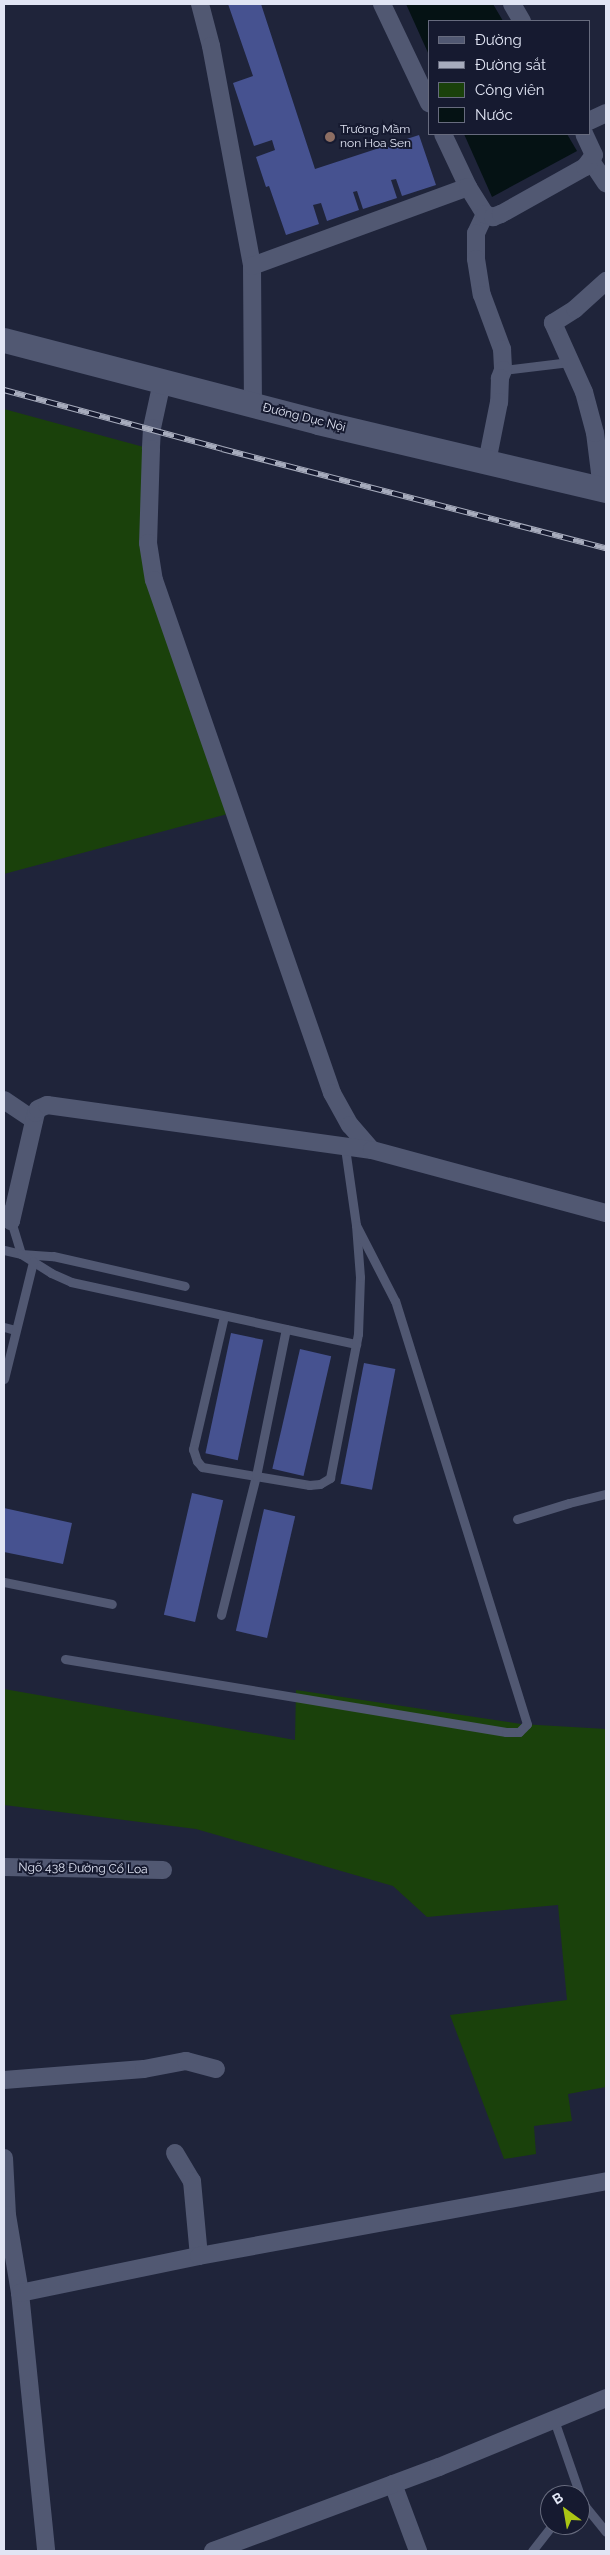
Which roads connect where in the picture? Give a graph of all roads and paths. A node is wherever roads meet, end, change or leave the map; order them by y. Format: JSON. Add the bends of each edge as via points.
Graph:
{"nodes":[{"id":1,"x":200,"y":4,"type":"edge"},
{"id":2,"x":382,"y":4,"type":"edge"},
{"id":3,"x":512,"y":4,"type":"edge"},
{"id":4,"x":521,"y":20,"type":"edge"},
{"id":5,"x":428,"y":102,"type":"edge"},
{"id":6,"x":606,"y":113,"type":"edge"},
{"id":7,"x":590,"y":121,"type":"edge"},
{"id":8,"x":443,"y":135,"type":"edge"},
{"id":9,"x":585,"y":135,"type":"edge"},
{"id":10,"x":591,"y":161,"type":"junction"},
{"id":11,"x":606,"y":182,"type":"edge"},
{"id":12,"x":468,"y":187,"type":"junction"},
{"id":13,"x":485,"y":214,"type":"junction"},
{"id":14,"x":252,"y":266,"type":"junction"},
{"id":15,"x":606,"y":281,"type":"edge"},
{"id":16,"x":4,"y":340,"type":"edge"},
{"id":17,"x":570,"y":362,"type":"junction"},
{"id":18,"x":503,"y":370,"type":"junction"},
{"id":19,"x":162,"y":382,"type":"junction"},
{"id":20,"x":254,"y":405,"type":"junction"},
{"id":21,"x":487,"y":462,"type":"junction"},
{"id":22,"x":604,"y":489,"type":"edge"},
{"id":23,"x":4,"y":1100,"type":"edge"},
{"id":24,"x":34,"y":1120,"type":"junction"},
{"id":25,"x":345,"y":1148,"type":"junction"},
{"id":26,"x":372,"y":1150,"type":"junction"},
{"id":27,"x":606,"y":1213,"type":"edge"},
{"id":28,"x":8,"y":1217,"type":"edge"},
{"id":29,"x":356,"y":1225,"type":"junction"},
{"id":30,"x":4,"y":1250,"type":"edge"},
{"id":31,"x":21,"y":1254,"type":"junction"},
{"id":32,"x":33,"y":1262,"type":"junction"},
{"id":33,"x":185,"y":1286,"type":"dead end"},
{"id":34,"x":224,"y":1316,"type":"junction"},
{"id":35,"x":4,"y":1327,"type":"edge"},
{"id":36,"x":15,"y":1330,"type":"junction"},
{"id":37,"x":286,"y":1330,"type":"junction"},
{"id":38,"x":356,"y":1344,"type":"junction"},
{"id":39,"x":4,"y":1379,"type":"edge"},
{"id":40,"x":256,"y":1476,"type":"junction"},
{"id":41,"x":606,"y":1494,"type":"edge"},
{"id":42,"x":518,"y":1519,"type":"dead end"},
{"id":43,"x":4,"y":1582,"type":"edge"},
{"id":44,"x":112,"y":1604,"type":"dead end"},
{"id":45,"x":221,"y":1615,"type":"dead end"},
{"id":46,"x":65,"y":1659,"type":"dead end"},
{"id":47,"x":4,"y":1867,"type":"edge"},
{"id":48,"x":163,"y":1870,"type":"dead end"},
{"id":49,"x":216,"y":2069,"type":"dead end"},
{"id":50,"x":4,"y":2080,"type":"edge"},
{"id":51,"x":175,"y":2153,"type":"dead end"},
{"id":52,"x":4,"y":2158,"type":"edge"},
{"id":53,"x":606,"y":2181,"type":"edge"},
{"id":54,"x":5,"y":2215,"type":"edge"},
{"id":55,"x":199,"y":2256,"type":"junction"},
{"id":56,"x":20,"y":2292,"type":"junction"},
{"id":57,"x":606,"y":2398,"type":"edge"},
{"id":58,"x":554,"y":2420,"type":"junction"},
{"id":59,"x":393,"y":2484,"type":"junction"},
{"id":60,"x":576,"y":2485,"type":"edge"},
{"id":61,"x":590,"y":2512,"type":"edge"},
{"id":62,"x":606,"y":2532,"type":"edge"},
{"id":63,"x":544,"y":2535,"type":"edge"},
{"id":64,"x":46,"y":2551,"type":"edge"},
{"id":65,"x":213,"y":2551,"type":"edge"},
{"id":66,"x":418,"y":2551,"type":"edge"},
{"id":67,"x":532,"y":2551,"type":"edge"}],
"edges":[{"from":1,"to":14,"type":"street"},
{"from":2,"to":5,"type":"street"},
{"from":3,"to":4,"type":"street"},
{"from":6,"to":7,"type":"street"},
{"from":8,"to":12,"type":"street"},
{"from":9,"to":10,"type":"street","via":[[594,155]]},
{"from":10,"to":11,"type":"street"},
{"from":10,"to":13,"type":"street","via":[[579,171],[501,214],[493,217]]},
{"from":12,"to":13,"type":"street"},
{"from":12,"to":14,"type":"street"},
{"from":13,"to":18,"type":"street","via":[[476,233],[476,259],[482,295],[502,348]]},
{"from":14,"to":20,"type":"street"},
{"from":15,"to":17,"type":"street","via":[[575,309],[553,323]]},
{"from":16,"to":19,"type":"street","name":"Đường Dục Nội"},
{"from":17,"to":18,"type":"lane"},
{"from":17,"to":22,"type":"street","via":[[584,392],[596,432]]},
{"from":18,"to":21,"type":"street"},
{"from":19,"to":20,"type":"street","name":"Đường Dục Nội"},
{"from":19,"to":26,"type":"street","via":[[151,449],[148,543],[154,580],[332,1093],[350,1125]]},
{"from":20,"to":21,"type":"street","name":"Đường Dục Nội"},
{"from":21,"to":22,"type":"street","name":"Đường Dục Nội"},
{"from":23,"to":24,"type":"street"},
{"from":24,"to":25,"type":"street","via":[[38,1109],[47,1105]]},
{"from":24,"to":28,"type":"street"},
{"from":25,"to":26,"type":"street"},
{"from":25,"to":29,"type":"lane"},
{"from":26,"to":27,"type":"street"},
{"from":28,"to":31,"type":"lane"},
{"from":29,"to":38,"type":"lane","via":[[360,1277]]},
{"from":29,"to":46,"type":"lane","via":[[395,1301],[527,1724],[519,1732],[506,1732]]},
{"from":30,"to":31,"type":"lane"},
{"from":31,"to":32,"type":"lane"},
{"from":31,"to":33,"type":"lane","via":[[53,1256]]},
{"from":32,"to":34,"type":"lane","via":[[71,1282]]},
{"from":32,"to":36,"type":"lane"},
{"from":34,"to":37,"type":"lane"},
{"from":34,"to":40,"type":"lane","via":[[193,1449],[202,1467]]},
{"from":35,"to":36,"type":"lane"},
{"from":36,"to":39,"type":"lane"},
{"from":37,"to":38,"type":"lane"},
{"from":37,"to":40,"type":"lane"},
{"from":38,"to":40,"type":"lane","via":[[330,1478],[320,1484],[309,1485]]},
{"from":40,"to":45,"type":"lane"},
{"from":41,"to":42,"type":"lane","via":[[568,1502]]},
{"from":43,"to":44,"type":"lane"},
{"from":47,"to":48,"type":"street","name":"Ngõ 438 Đường Cổ Loa"},
{"from":49,"to":50,"type":"street","via":[[186,2061],[144,2069]]},
{"from":51,"to":55,"type":"street","via":[[192,2181]]},
{"from":52,"to":54,"type":"street"},
{"from":53,"to":55,"type":"street"},
{"from":54,"to":56,"type":"street"},
{"from":55,"to":56,"type":"street"},
{"from":56,"to":64,"type":"street"},
{"from":57,"to":58,"type":"street"},
{"from":58,"to":59,"type":"street"},
{"from":58,"to":60,"type":"lane"},
{"from":59,"to":65,"type":"street"},
{"from":59,"to":66,"type":"street"},
{"from":61,"to":62,"type":"lane"},
{"from":63,"to":67,"type":"lane"}]}
